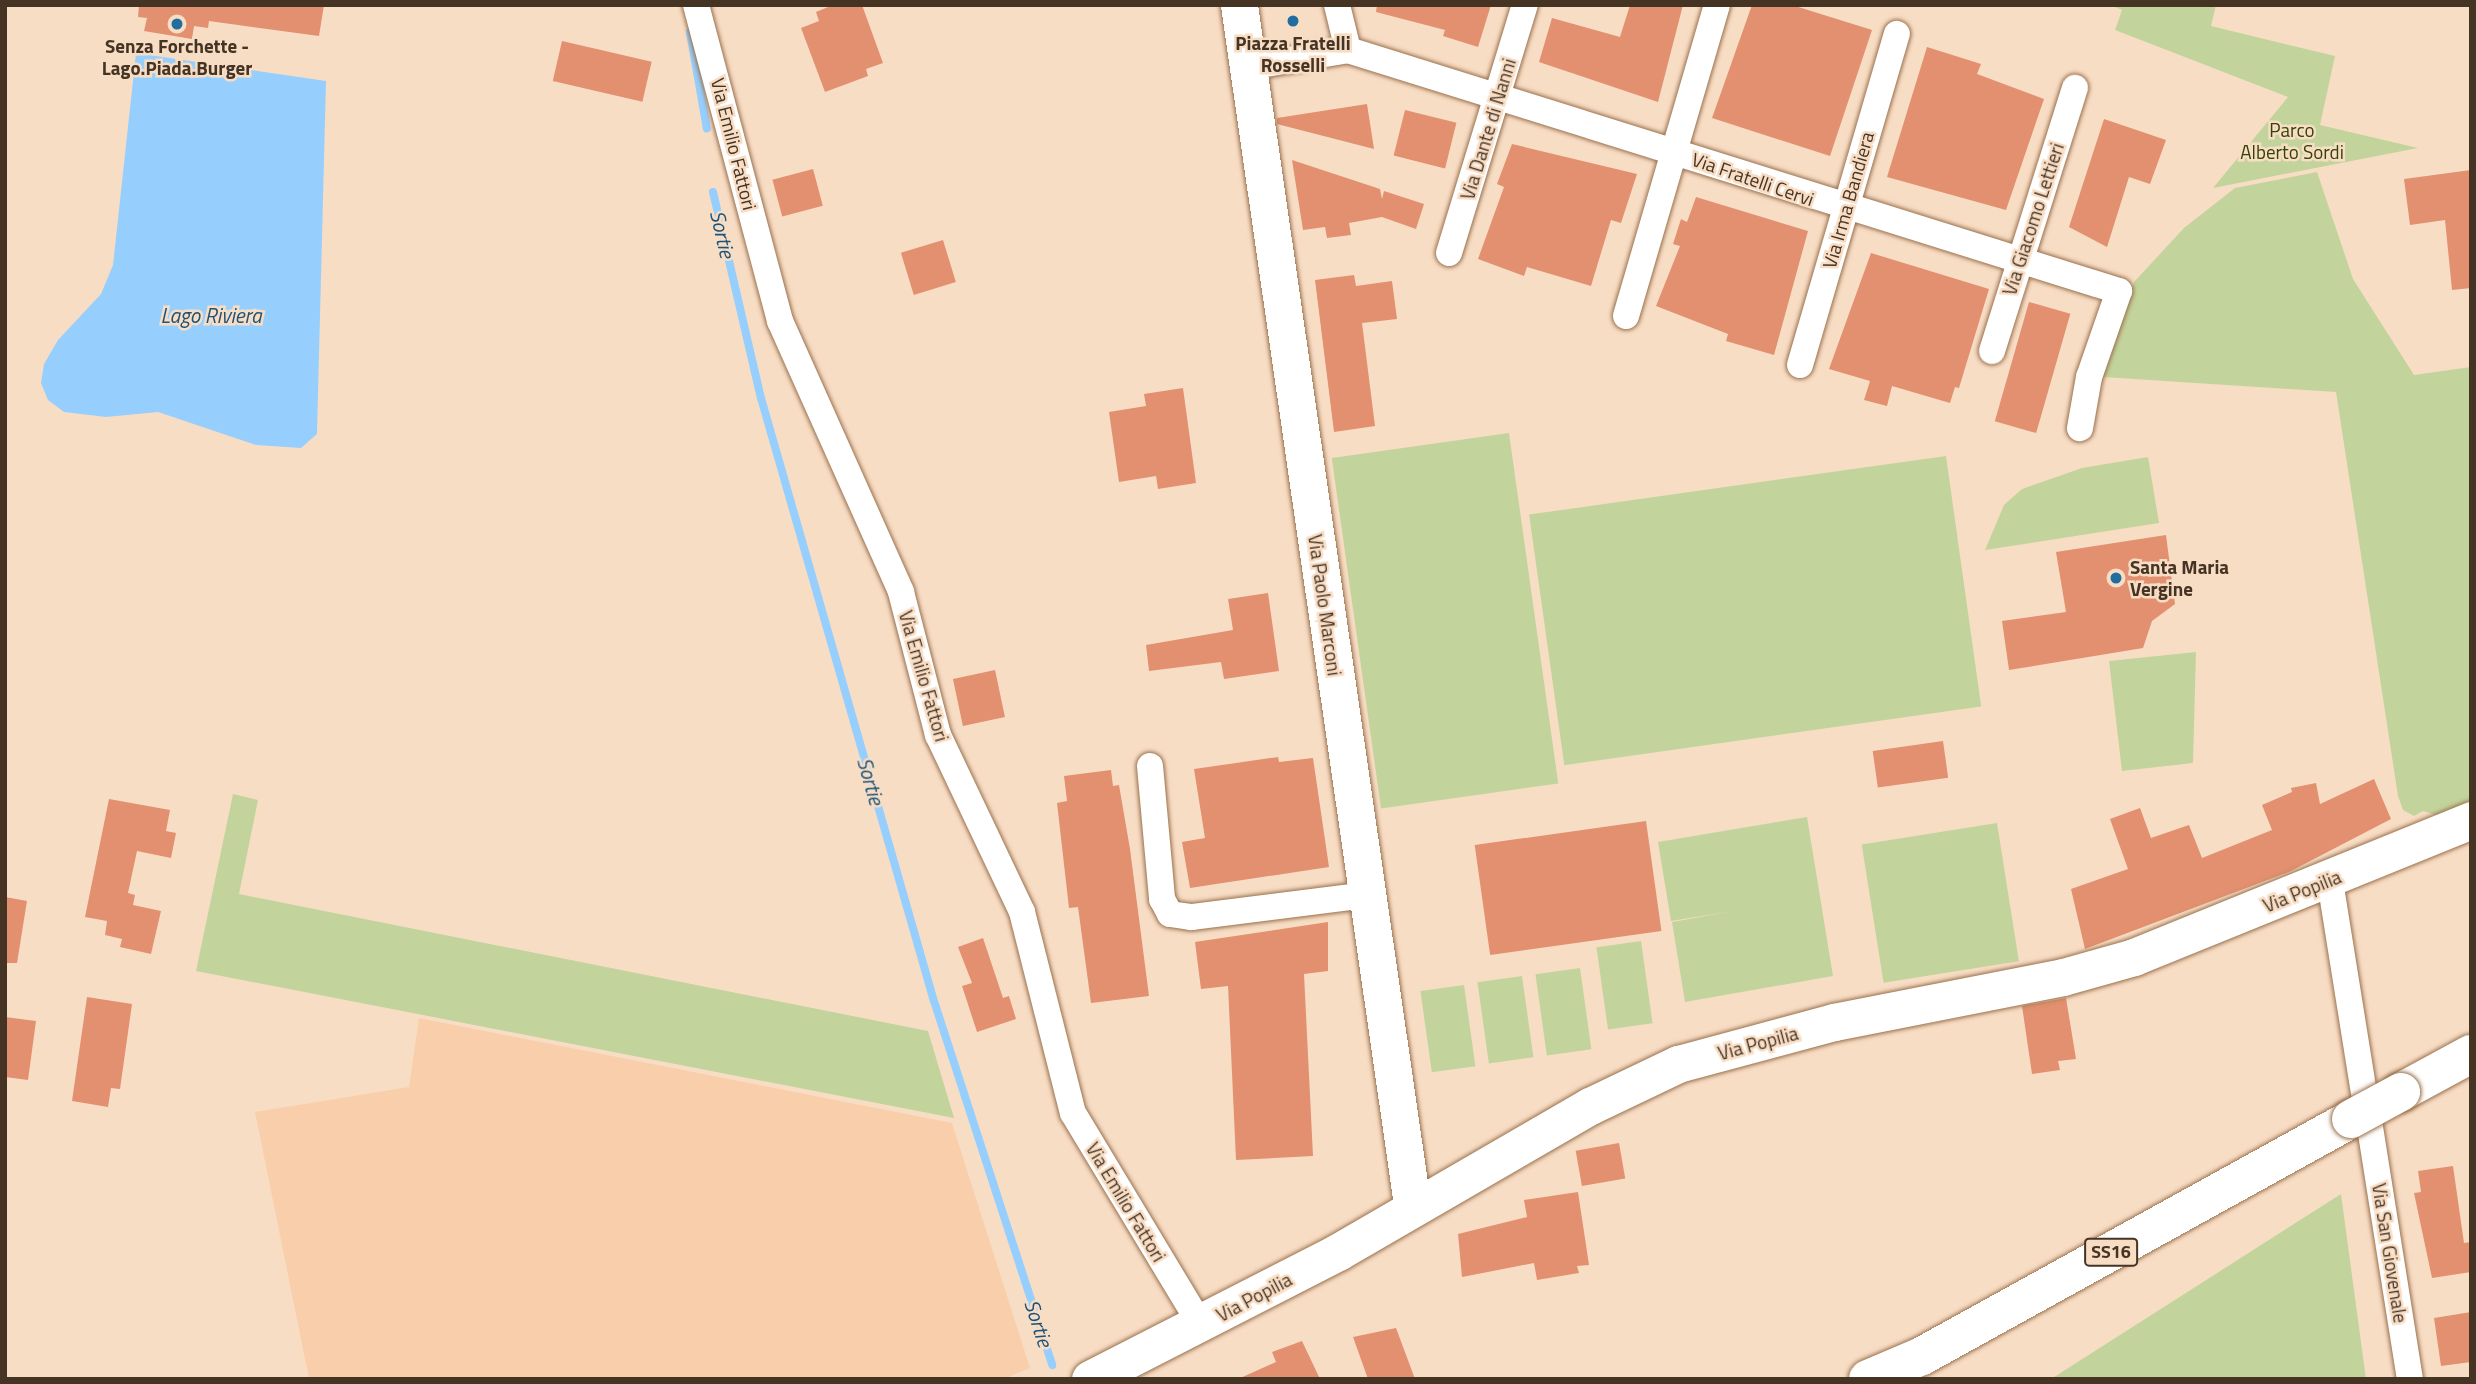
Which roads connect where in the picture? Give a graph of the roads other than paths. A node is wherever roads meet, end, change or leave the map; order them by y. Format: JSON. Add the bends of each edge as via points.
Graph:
{"nodes":[{"id":1,"x":696,"y":5,"type":"edge"},
{"id":2,"x":1238,"y":5,"type":"edge"},
{"id":3,"x":1337,"y":5,"type":"edge"},
{"id":4,"x":1525,"y":5,"type":"edge"},
{"id":5,"x":1717,"y":5,"type":"edge"},
{"id":6,"x":1897,"y":34,"type":"dead end"},
{"id":7,"x":1348,"y":50,"type":"junction"},
{"id":8,"x":1248,"y":67,"type":"junction"},
{"id":9,"x":2075,"y":88,"type":"dead end"},
{"id":10,"x":1497,"y":99,"type":"junction"},
{"id":11,"x":1676,"y":153,"type":"junction"},
{"id":12,"x":1845,"y":210,"type":"junction"},
{"id":13,"x":1450,"y":253,"type":"dead end"},
{"id":14,"x":2019,"y":260,"type":"junction"},
{"id":15,"x":1626,"y":316,"type":"dead end"},
{"id":16,"x":1992,"y":351,"type":"dead end"},
{"id":17,"x":1800,"y":365,"type":"dead end"},
{"id":18,"x":2080,"y":428,"type":"dead end"},
{"id":19,"x":1150,"y":766,"type":"dead end"},
{"id":20,"x":2471,"y":820,"type":"edge"},
{"id":21,"x":2330,"y":881,"type":"junction"},
{"id":22,"x":1367,"y":895,"type":"junction"},
{"id":23,"x":2471,"y":1054,"type":"edge"},
{"id":24,"x":2371,"y":1108,"type":"junction"},
{"id":25,"x":1412,"y":1204,"type":"junction"},
{"id":26,"x":1201,"y":1325,"type":"junction"},
{"id":27,"x":1090,"y":1379,"type":"edge"},
{"id":28,"x":1868,"y":1379,"type":"edge"},
{"id":29,"x":2410,"y":1379,"type":"edge"}],
"edges":[{"from":1,"to":26,"type":"street","name":"Via Emilio Fattori","via":[[780,321],[901,592],[938,735],[1022,912],[1073,1113]]},
{"from":2,"to":8,"type":"street","name":"Via Paolo Marconi"},
{"from":3,"to":7,"type":"street"},
{"from":4,"to":10,"type":"street","name":"Via Dante di Nanni"},
{"from":5,"to":11,"type":"street"},
{"from":6,"to":12,"type":"street","name":"Via Irma Bandiera"},
{"from":7,"to":8,"type":"street","name":"Via Fratelli Cervi"},
{"from":7,"to":10,"type":"street","name":"Via Fratelli Cervi"},
{"from":8,"to":22,"type":"street","name":"Via Paolo Marconi"},
{"from":9,"to":14,"type":"street","name":"Via Giacomo Lettieri"},
{"from":10,"to":11,"type":"street","name":"Via Fratelli Cervi"},
{"from":10,"to":13,"type":"street","name":"Via Dante di Nanni"},
{"from":11,"to":12,"type":"street","name":"Via Fratelli Cervi"},
{"from":11,"to":15,"type":"street"},
{"from":12,"to":14,"type":"street","name":"Via Fratelli Cervi"},
{"from":12,"to":17,"type":"street","name":"Via Irma Bandiera"},
{"from":14,"to":16,"type":"street","name":"Via Giacomo Lettieri"},
{"from":14,"to":18,"type":"street","name":"Via Fratelli Cervi","via":[[2119,291],[2089,377]]},
{"from":19,"to":22,"type":"street","via":[[1161,900],[1170,914],[1192,917]]},
{"from":20,"to":21,"type":"street","name":"Via Popilia"},
{"from":21,"to":24,"type":"street","name":"Via San Giovenale"},
{"from":21,"to":25,"type":"street","name":"Via Popilia","via":[[2134,957],[2063,977],[1834,1022],[1678,1065],[1590,1106]]},
{"from":22,"to":25,"type":"street","name":"Via Paolo Marconi"},
{"from":23,"to":24,"type":"main road","number":"SS16"},
{"from":24,"to":28,"type":"main road","number":"SS16","via":[[1922,1356]]},
{"from":24,"to":29,"type":"street","name":"Via San Giovenale"},
{"from":25,"to":26,"type":"street","name":"Via Popilia","via":[[1338,1252]]},
{"from":26,"to":27,"type":"street","name":"Via Popilia"}]}
